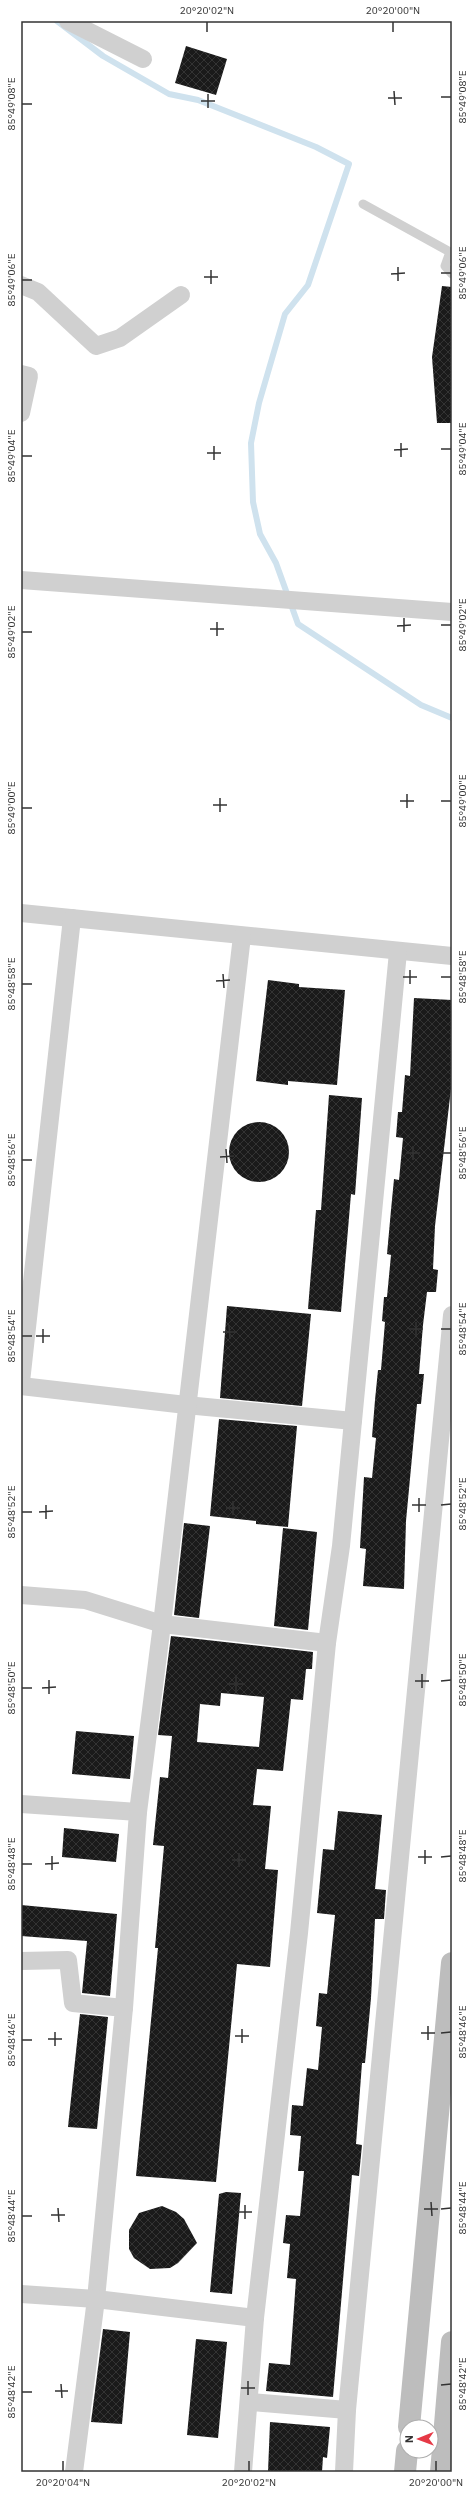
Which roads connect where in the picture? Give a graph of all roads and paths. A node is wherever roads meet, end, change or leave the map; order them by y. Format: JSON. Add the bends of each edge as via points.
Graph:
{"nodes":[{"id":1,"x":68,"y":21,"type":"edge"},
{"id":2,"x":142,"y":59,"type":"dead end"},
{"id":3,"x":363,"y":204,"type":"dead end"},
{"id":4,"x":452,"y":274,"type":"edge"},
{"id":5,"x":21,"y":285,"type":"edge"},
{"id":6,"x":180,"y":295,"type":"dead end"},
{"id":7,"x":21,"y":374,"type":"edge"},
{"id":8,"x":21,"y":413,"type":"edge"},
{"id":9,"x":21,"y":580,"type":"edge"},
{"id":10,"x":452,"y":612,"type":"edge"},
{"id":11,"x":21,"y":913,"type":"edge"},
{"id":12,"x":72,"y":918,"type":"junction"},
{"id":13,"x":242,"y":936,"type":"junction"},
{"id":14,"x":398,"y":952,"type":"junction"},
{"id":15,"x":452,"y":956,"type":"edge"},
{"id":16,"x":27,"y":1275,"type":"edge"},
{"id":17,"x":452,"y":1315,"type":"edge"},
{"id":18,"x":21,"y":1382,"type":"edge"},
{"id":19,"x":21,"y":1386,"type":"edge"},
{"id":20,"x":186,"y":1405,"type":"junction"},
{"id":21,"x":353,"y":1422,"type":"junction"},
{"id":22,"x":21,"y":1595,"type":"edge"},
{"id":23,"x":162,"y":1624,"type":"junction"},
{"id":24,"x":327,"y":1643,"type":"junction"},
{"id":25,"x":21,"y":1804,"type":"edge"},
{"id":26,"x":138,"y":1812,"type":"junction"},
{"id":27,"x":21,"y":1961,"type":"edge"},
{"id":28,"x":452,"y":1963,"type":"edge"},
{"id":29,"x":124,"y":2008,"type":"junction"},
{"id":30,"x":21,"y":2294,"type":"edge"},
{"id":31,"x":96,"y":2299,"type":"junction"},
{"id":32,"x":256,"y":2318,"type":"junction"},
{"id":33,"x":452,"y":2342,"type":"edge"},
{"id":34,"x":250,"y":2402,"type":"junction"},
{"id":35,"x":347,"y":2410,"type":"junction"},
{"id":36,"x":410,"y":2419,"type":"edge"},
{"id":37,"x":406,"y":2459,"type":"edge"},
{"id":38,"x":74,"y":2472,"type":"edge"},
{"id":39,"x":243,"y":2472,"type":"edge"},
{"id":40,"x":344,"y":2472,"type":"edge"},
{"id":41,"x":405,"y":2472,"type":"edge"},
{"id":42,"x":441,"y":2472,"type":"edge"}],
"edges":[{"from":1,"to":2,"type":"street"},
{"from":3,"to":4,"type":"lane","via":[[450,252],[445,266]]},
{"from":5,"to":6,"type":"street","via":[[38,292],[96,346],[120,338]]},
{"from":7,"to":8,"type":"street","via":[[28,376]]},
{"from":9,"to":10,"type":"street"},
{"from":11,"to":12,"type":"street"},
{"from":12,"to":13,"type":"street"},
{"from":12,"to":16,"type":"street"},
{"from":13,"to":14,"type":"street"},
{"from":13,"to":20,"type":"street"},
{"from":14,"to":15,"type":"street"},
{"from":14,"to":21,"type":"street"},
{"from":16,"to":18,"type":"street"},
{"from":17,"to":35,"type":"street"},
{"from":19,"to":20,"type":"street"},
{"from":20,"to":21,"type":"street"},
{"from":20,"to":23,"type":"street"},
{"from":21,"to":24,"type":"street","via":[[341,1546]]},
{"from":22,"to":23,"type":"street","via":[[85,1600]]},
{"from":23,"to":24,"type":"street"},
{"from":23,"to":26,"type":"street"},
{"from":24,"to":32,"type":"street","via":[[299,1933]]},
{"from":25,"to":26,"type":"street"},
{"from":26,"to":29,"type":"street"},
{"from":27,"to":29,"type":"street","via":[[68,1960],[73,2003]]},
{"from":28,"to":36,"type":"street"},
{"from":29,"to":31,"type":"street"},
{"from":30,"to":31,"type":"street"},
{"from":31,"to":32,"type":"street"},
{"from":31,"to":38,"type":"street"},
{"from":32,"to":34,"type":"street"},
{"from":33,"to":42,"type":"street"},
{"from":34,"to":35,"type":"street"},
{"from":34,"to":39,"type":"street"},
{"from":35,"to":40,"type":"street"},
{"from":37,"to":41,"type":"street"}]}
